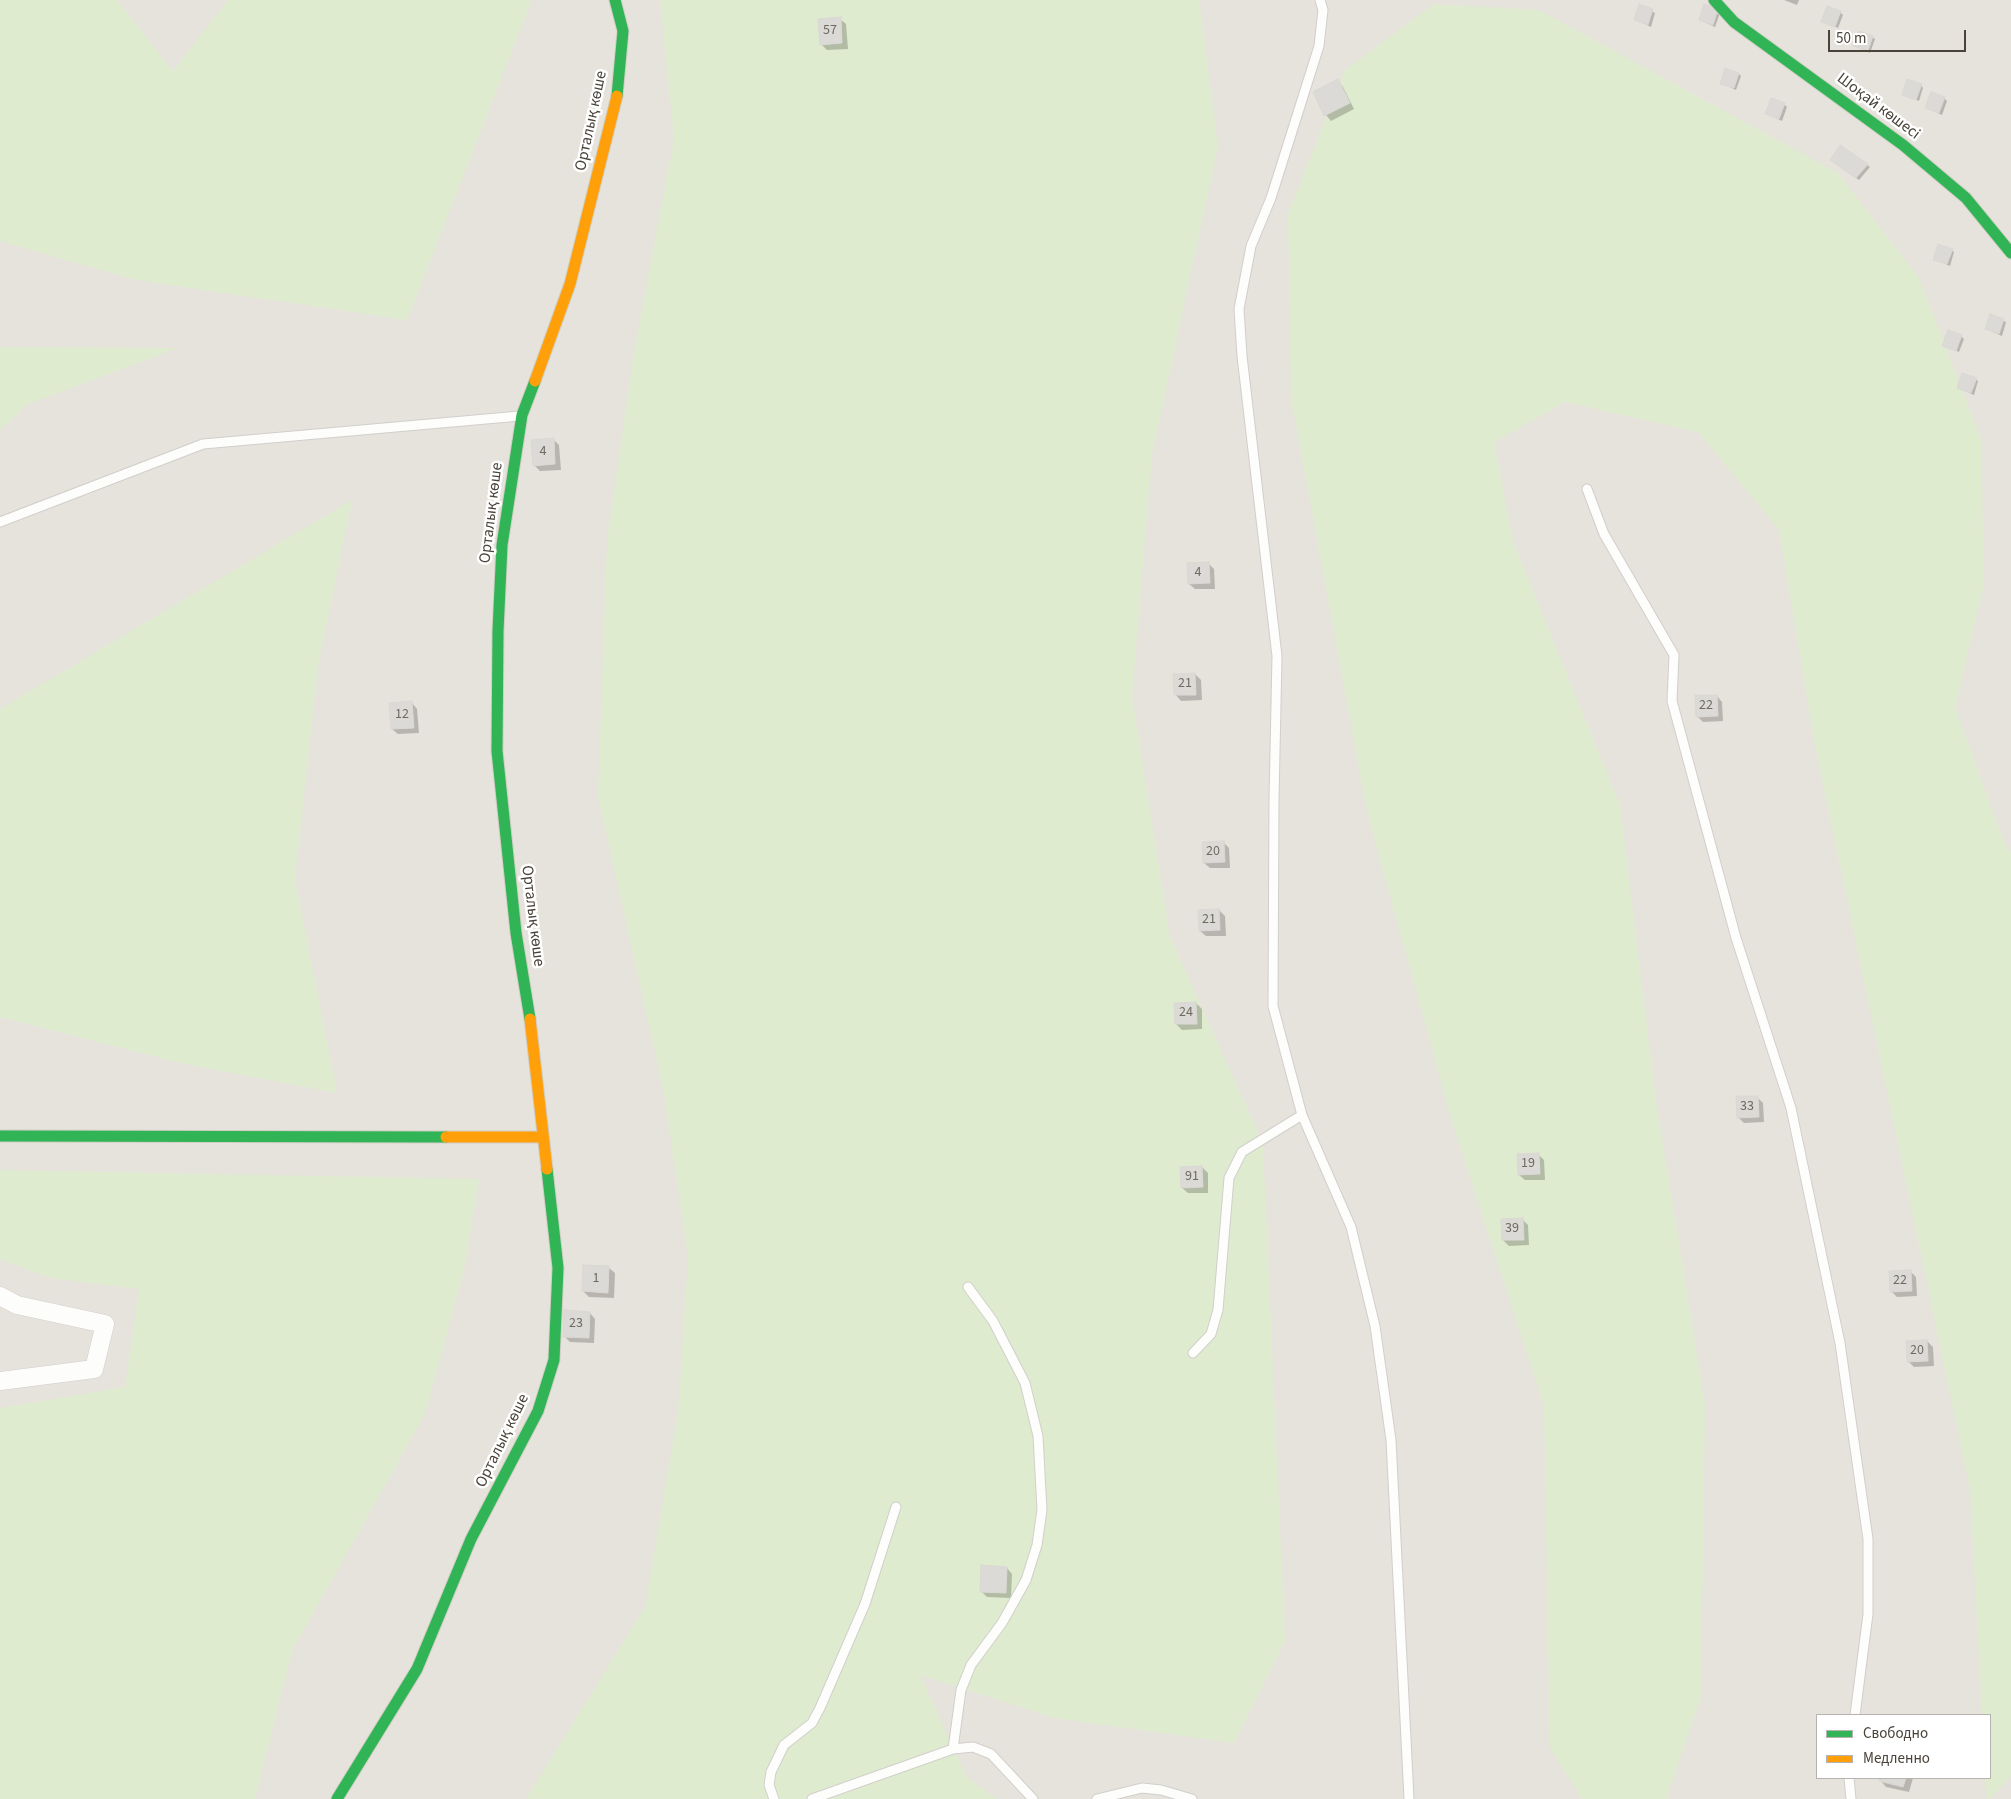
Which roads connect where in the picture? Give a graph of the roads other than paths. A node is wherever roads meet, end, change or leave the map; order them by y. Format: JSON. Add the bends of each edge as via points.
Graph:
{"nodes":[{"id":1,"x":615,"y":0,"type":"edge"},
{"id":2,"x":1320,"y":0,"type":"edge"},
{"id":3,"x":1714,"y":0,"type":"edge"},
{"id":4,"x":2011,"y":253,"type":"edge"},
{"id":5,"x":522,"y":415,"type":"junction"},
{"id":6,"x":1587,"y":489,"type":"dead end"},
{"id":7,"x":0,"y":522,"type":"edge"},
{"id":8,"x":1302,"y":1115,"type":"junction"},
{"id":9,"x":0,"y":1136,"type":"edge"},
{"id":10,"x":543,"y":1137,"type":"junction"},
{"id":11,"x":968,"y":1287,"type":"dead end"},
{"id":12,"x":0,"y":1296,"type":"edge"},
{"id":13,"x":1193,"y":1352,"type":"dead end"},
{"id":14,"x":0,"y":1381,"type":"edge"},
{"id":15,"x":896,"y":1507,"type":"dead end"},
{"id":16,"x":1855,"y":1714,"type":"edge"},
{"id":17,"x":952,"y":1749,"type":"junction"},
{"id":18,"x":1850,"y":1779,"type":"edge"},
{"id":19,"x":336,"y":1799,"type":"edge"},
{"id":20,"x":774,"y":1799,"type":"edge"},
{"id":21,"x":812,"y":1799,"type":"edge"},
{"id":22,"x":1033,"y":1799,"type":"edge"},
{"id":23,"x":1097,"y":1799,"type":"edge"},
{"id":24,"x":1192,"y":1799,"type":"edge"},
{"id":25,"x":1409,"y":1799,"type":"edge"},
{"id":26,"x":1851,"y":1799,"type":"edge"}],
"edges":[{"from":1,"to":5,"type":"street","name":"Орталық көше","via":[[623,32],[616,100],[570,284]]},
{"from":2,"to":8,"type":"lane","via":[[1323,10],[1319,46],[1271,198],[1251,246],[1239,309],[1278,656],[1274,1006]]},
{"from":3,"to":4,"type":"street","name":"Шоқай көшесі","via":[[1734,22],[1903,145],[1966,198]]},
{"from":5,"to":7,"type":"lane","via":[[203,444]]},
{"from":5,"to":10,"type":"street","name":"Орталық көше","via":[[502,545],[497,752],[516,933],[530,1015]]},
{"from":6,"to":16,"type":"lane","via":[[1604,534],[1674,655],[1672,701],[1736,938],[1791,1108],[1840,1343],[1868,1539],[1868,1614]]},
{"from":8,"to":13,"type":"lane","via":[[1242,1152],[1229,1178],[1218,1310],[1211,1334]]},
{"from":8,"to":25,"type":"lane","via":[[1352,1227],[1374,1326],[1391,1440]]},
{"from":9,"to":10,"type":"street"},
{"from":10,"to":19,"type":"street","name":"Орталық көше","via":[[558,1268],[558,1318],[552,1368],[538,1411],[472,1540],[417,1669]]},
{"from":11,"to":17,"type":"lane","via":[[993,1322],[1025,1383],[1038,1436],[1042,1510],[1037,1546],[1026,1580],[1002,1623],[971,1665],[961,1690]]},
{"from":12,"to":14,"type":"street","via":[[17,1305],[105,1324],[94,1369]]},
{"from":15,"to":20,"type":"lane","via":[[865,1604],[820,1708],[812,1723],[784,1745],[771,1772],[769,1785]]},
{"from":17,"to":21,"type":"lane"},
{"from":17,"to":22,"type":"lane","via":[[973,1746],[983,1749]]},
{"from":18,"to":26,"type":"lane"},
{"from":23,"to":24,"type":"lane","via":[[1142,1788]]}]}
